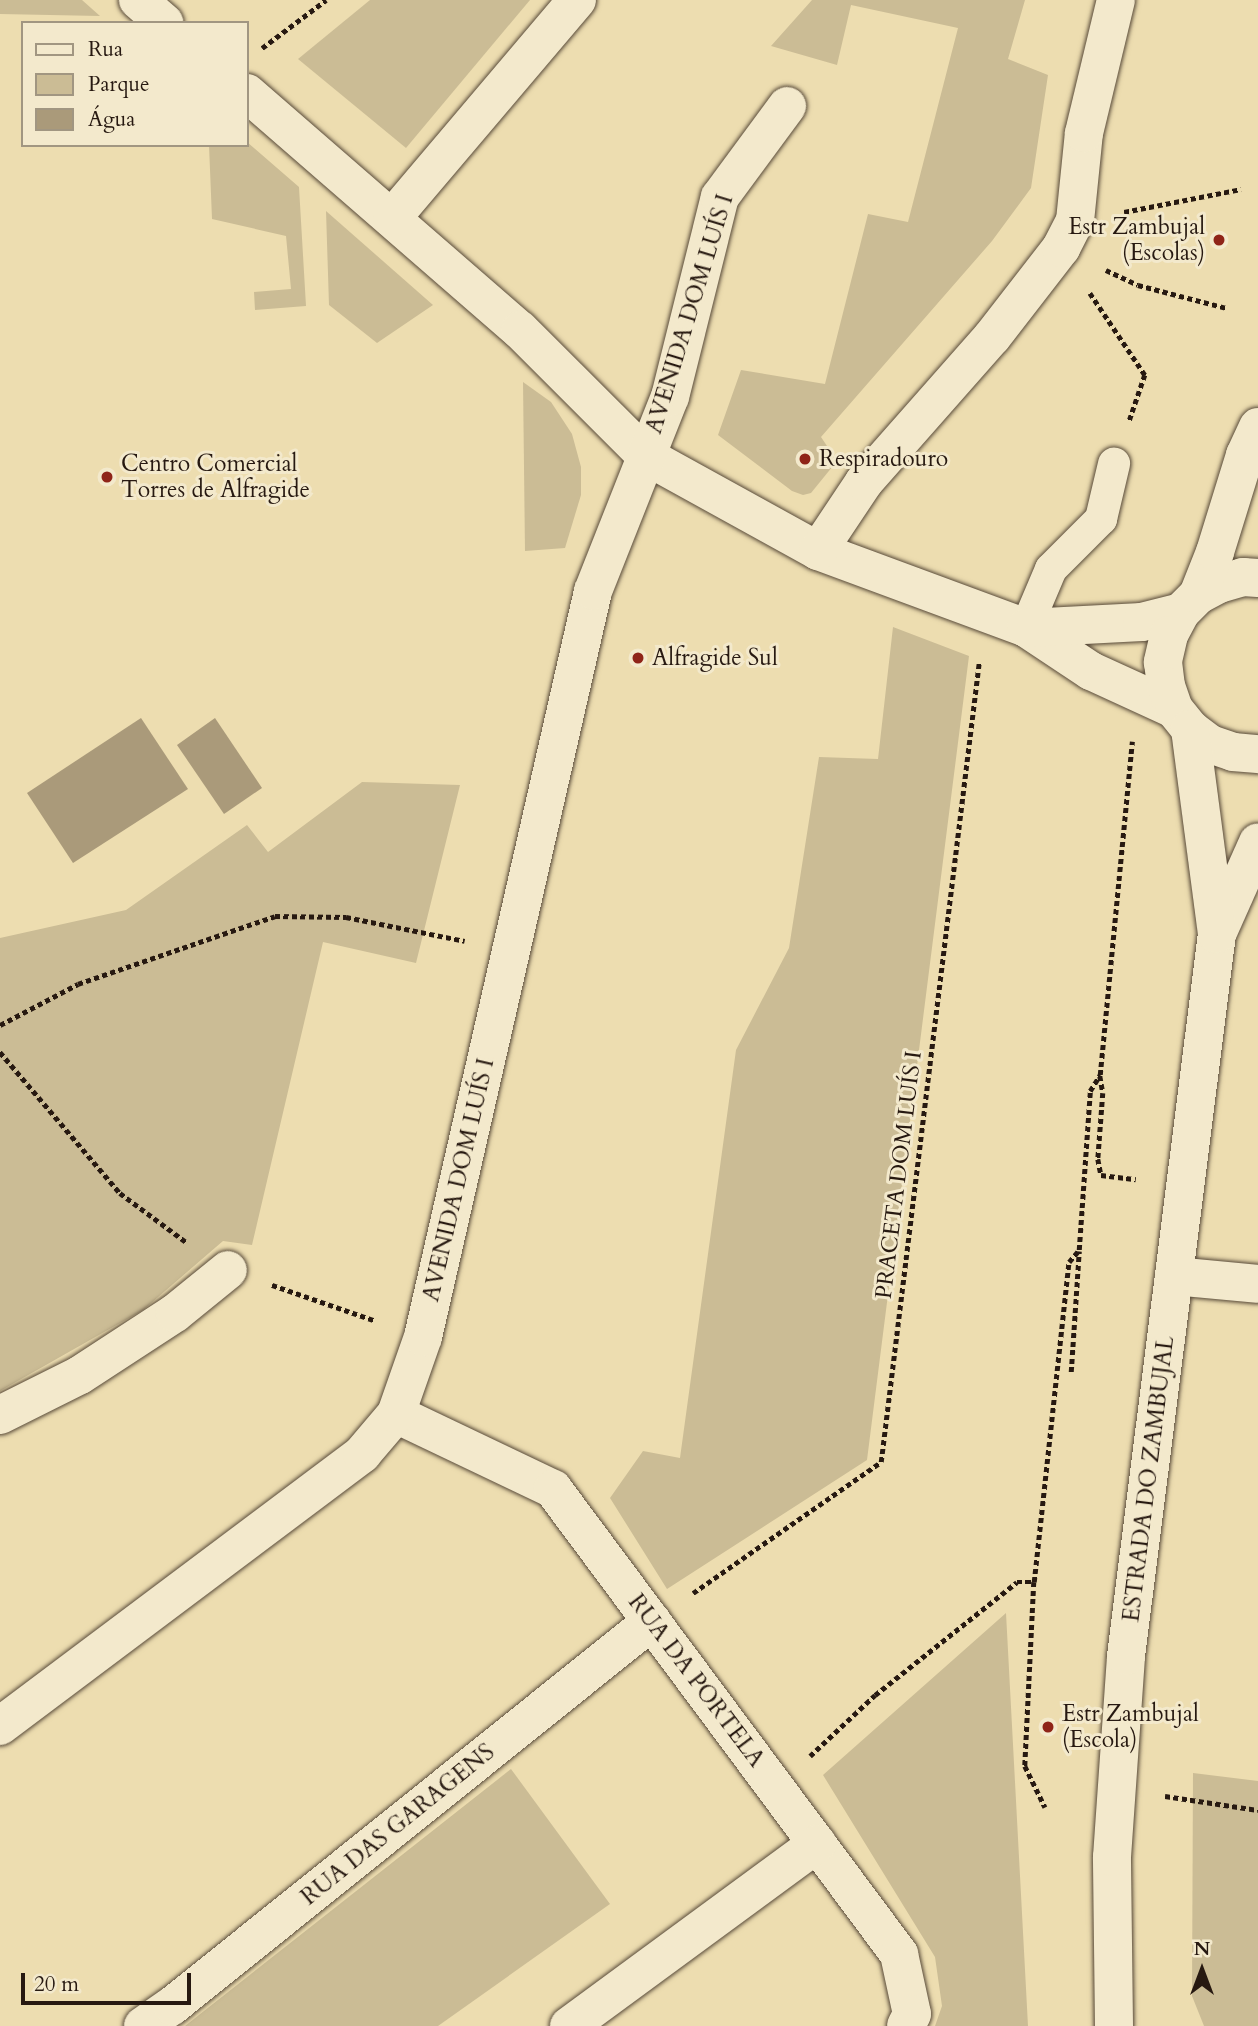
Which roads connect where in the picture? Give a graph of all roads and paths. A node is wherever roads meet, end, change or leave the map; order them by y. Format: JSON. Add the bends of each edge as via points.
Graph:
{"nodes":[{"id":1,"x":138,"y":0,"type":"edge"},
{"id":2,"x":326,"y":0,"type":"edge"},
{"id":3,"x":577,"y":0,"type":"edge"},
{"id":4,"x":1116,"y":0,"type":"edge"},
{"id":5,"x":162,"y":21,"type":"edge"},
{"id":6,"x":257,"y":52,"type":"dead end"},
{"id":7,"x":248,"y":94,"type":"edge"},
{"id":8,"x":786,"y":106,"type":"dead end"},
{"id":9,"x":1241,"y":189,"type":"dead end"},
{"id":10,"x":392,"y":218,"type":"junction"},
{"id":11,"x":1068,"y":235,"type":"junction"},
{"id":12,"x":1226,"y":308,"type":"dead end"},
{"id":13,"x":1258,"y":426,"type":"edge"},
{"id":14,"x":646,"y":456,"type":"junction"},
{"id":15,"x":1114,"y":464,"type":"joint"},
{"id":16,"x":818,"y":551,"type":"junction"},
{"id":17,"x":1258,"y":578,"type":"edge"},
{"id":18,"x":1190,"y":603,"type":"junction"},
{"id":19,"x":985,"y":615,"type":"junction"},
{"id":20,"x":1026,"y":628,"type":"junction"},
{"id":21,"x":1182,"y":719,"type":"junction"},
{"id":22,"x":1129,"y":748,"type":"dead end"},
{"id":23,"x":1258,"y":754,"type":"edge"},
{"id":24,"x":1258,"y":842,"type":"edge"},
{"id":25,"x":1217,"y":934,"type":"junction"},
{"id":26,"x":512,"y":950,"type":"junction"},
{"id":27,"x":0,"y":1025,"type":"edge"},
{"id":28,"x":0,"y":1052,"type":"edge"},
{"id":29,"x":1100,"y":1075,"type":"junction"},
{"id":30,"x":1098,"y":1159,"type":"dead end"},
{"id":31,"x":1079,"y":1250,"type":"junction"},
{"id":32,"x":228,"y":1270,"type":"junction"},
{"id":33,"x":1174,"y":1276,"type":"junction"},
{"id":34,"x":1258,"y":1284,"type":"edge"},
{"id":35,"x":423,"y":1337,"type":"junction"},
{"id":36,"x":1071,"y":1372,"type":"dead end"},
{"id":37,"x":396,"y":1414,"type":"junction"},
{"id":38,"x":0,"y":1415,"type":"edge"},
{"id":39,"x":1034,"y":1581,"type":"junction"},
{"id":40,"x":652,"y":1621,"type":"junction"},
{"id":41,"x":0,"y":1726,"type":"edge"},
{"id":42,"x":823,"y":1744,"type":"dead end"},
{"id":43,"x":1186,"y":1798,"type":"dead end"},
{"id":44,"x":1045,"y":1807,"type":"dead end"},
{"id":45,"x":1258,"y":1810,"type":"edge"},
{"id":46,"x":817,"y":1844,"type":"junction"},
{"id":47,"x":143,"y":2026,"type":"edge"},
{"id":48,"x":569,"y":2026,"type":"edge"},
{"id":49,"x":906,"y":2026,"type":"edge"},
{"id":50,"x":1114,"y":2026,"type":"edge"}],
"edges":[{"from":1,"to":5,"type":"street"},
{"from":2,"to":6,"type":"path"},
{"from":3,"to":10,"type":"street"},
{"from":4,"to":11,"type":"street","via":[[1084,132]]},
{"from":7,"to":10,"type":"street","name":"AVENIDA DOM LUÍS I"},
{"from":8,"to":14,"type":"street","name":"AVENIDA DOM LUÍS I","via":[[720,197],[670,397]]},
{"from":9,"to":11,"type":"path"},
{"from":10,"to":14,"type":"street","name":"AVENIDA DOM LUÍS I","via":[[520,330]]},
{"from":11,"to":12,"type":"path","via":[[1138,285]]},
{"from":11,"to":15,"type":"path","via":[[1145,375]]},
{"from":11,"to":16,"type":"street","via":[[992,337],[864,482]]},
{"from":13,"to":18,"type":"street","name":"ESTRADA DO ZAMBUJAL","via":[[1215,552]]},
{"from":14,"to":16,"type":"street","name":"AVENIDA DOM LUÍS I"},
{"from":14,"to":26,"type":"street","name":"AVENIDA DOM LUÍS I","via":[[593,591]]},
{"from":15,"to":20,"type":"lane","via":[[1101,520],[1051,569]]},
{"from":16,"to":19,"type":"street","name":"AVENIDA DOM LUÍS I"},
{"from":17,"to":18,"type":"street","via":[[1219,583]]},
{"from":18,"to":20,"type":"street","name":"AVENIDA DOM LUÍS I","via":[[1142,622]]},
{"from":18,"to":21,"type":"street","name":"ESTRADA DO ZAMBUJAL","via":[[1168,635],[1163,662],[1166,686]]},
{"from":19,"to":20,"type":"street","name":"AVENIDA DOM LUÍS I"},
{"from":19,"to":40,"type":"path","name":"PRACETA DOM LUÍS I","via":[[881,1462]]},
{"from":20,"to":21,"type":"street","name":"AVENIDA DOM LUÍS I","via":[[1091,671]]},
{"from":21,"to":23,"type":"street","via":[[1210,744]]},
{"from":21,"to":25,"type":"street","name":"ESTRADA DO ZAMBUJAL"},
{"from":22,"to":29,"type":"path"},
{"from":24,"to":25,"type":"street","name":"ESTRADA DO ZAMBUJAL"},
{"from":25,"to":33,"type":"street","name":"ESTRADA DO ZAMBUJAL"},
{"from":26,"to":27,"type":"path","via":[[345,917],[275,916],[78,984]]},
{"from":26,"to":35,"type":"street","name":"AVENIDA DOM LUÍS I"},
{"from":28,"to":32,"type":"path","via":[[120,1193]]},
{"from":29,"to":30,"type":"path"},
{"from":29,"to":31,"type":"path","via":[[1090,1091]]},
{"from":31,"to":36,"type":"path"},
{"from":31,"to":39,"type":"path","via":[[1069,1262]]},
{"from":32,"to":35,"type":"path"},
{"from":32,"to":38,"type":"street","via":[[175,1313],[80,1375]]},
{"from":33,"to":34,"type":"street"},
{"from":33,"to":50,"type":"street","name":"ESTRADA DO ZAMBUJAL","via":[[1126,1656],[1112,1857]]},
{"from":35,"to":37,"type":"street","name":"AVENIDA DOM LUÍS I"},
{"from":37,"to":40,"type":"street","name":"RUA DA PORTELA","via":[[554,1489]]},
{"from":37,"to":41,"type":"street","name":"AVENIDA DOM LUÍS I","via":[[362,1454]]},
{"from":39,"to":42,"type":"path","via":[[1017,1581],[875,1695]]},
{"from":39,"to":44,"type":"path","via":[[1025,1766]]},
{"from":40,"to":46,"type":"street","name":"RUA DA PORTELA"},
{"from":40,"to":47,"type":"street","name":"RUA DAS GARAGENS"},
{"from":43,"to":45,"type":"path"},
{"from":46,"to":48,"type":"street"},
{"from":46,"to":49,"type":"street","name":"RUA DA PORTELA","via":[[899,1954],[912,2014]]}]}
